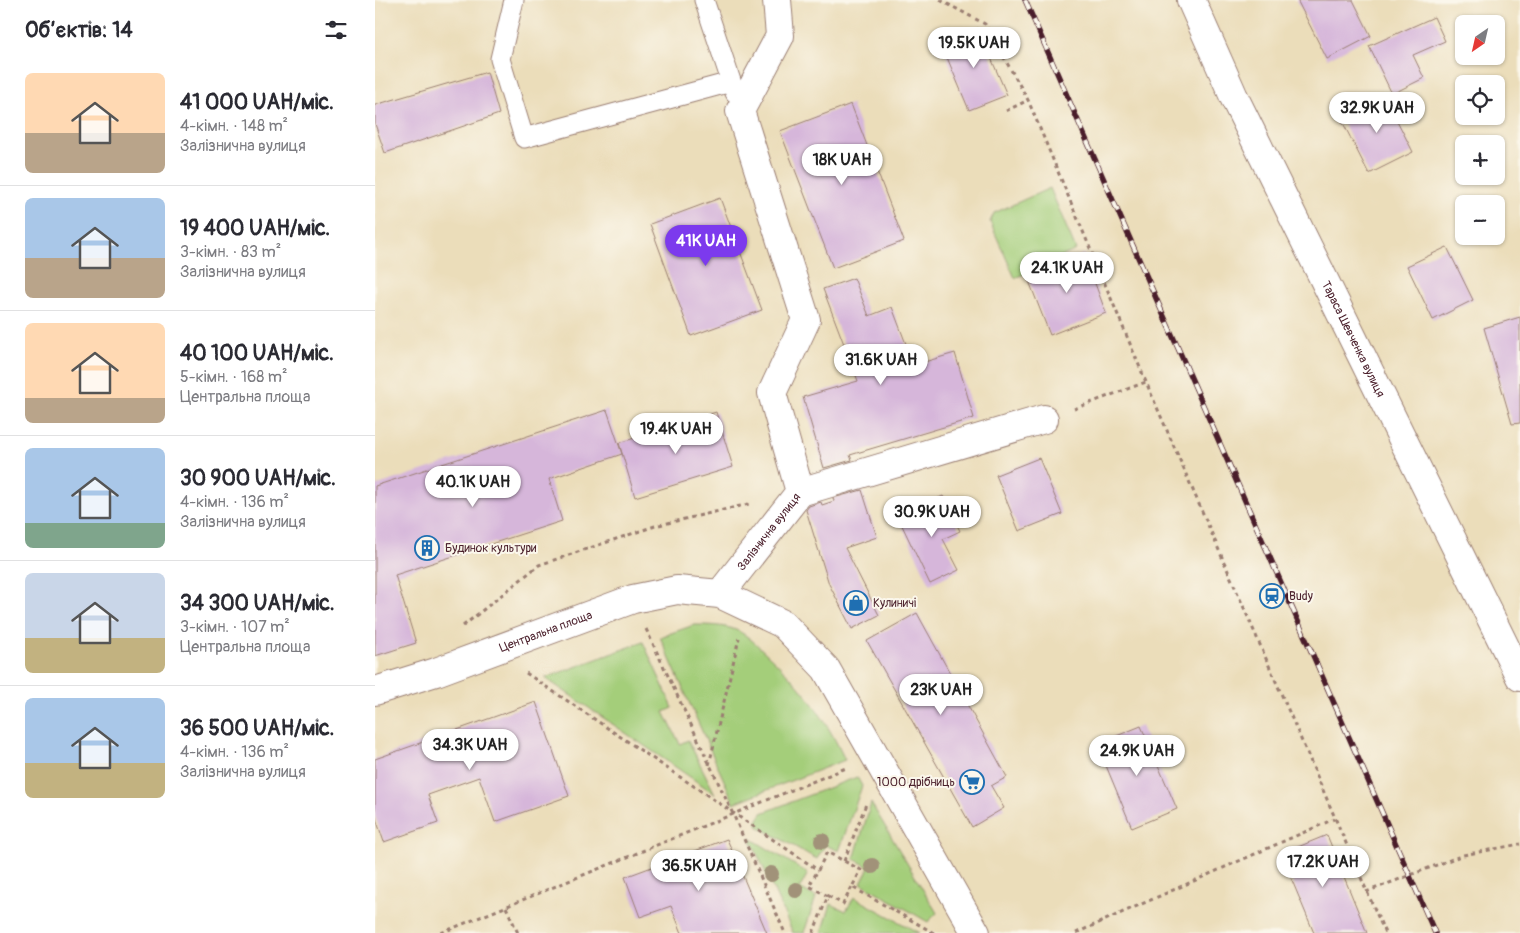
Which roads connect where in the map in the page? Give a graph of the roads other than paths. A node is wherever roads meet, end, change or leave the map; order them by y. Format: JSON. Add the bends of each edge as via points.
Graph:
{"nodes":[{"id":1,"x":514,"y":0,"type":"edge"},
{"id":2,"x":705,"y":0,"type":"edge"},
{"id":3,"x":777,"y":0,"type":"edge"},
{"id":4,"x":1191,"y":0,"type":"edge"},
{"id":5,"x":731,"y":82,"type":"junction"},
{"id":6,"x":740,"y":111,"type":"junction"},
{"id":7,"x":1045,"y":420,"type":"road end"},
{"id":8,"x":800,"y":492,"type":"junction"},
{"id":9,"x":720,"y":594,"type":"junction"},
{"id":10,"x":1520,"y":676,"type":"edge"},
{"id":11,"x":375,"y":691,"type":"edge"},
{"id":12,"x":975,"y":933,"type":"edge"}],
"edges":[{"from":1,"to":5,"type":"lane","via":[[500,59],[525,138]]},
{"from":2,"to":5,"type":"lane"},
{"from":3,"to":6,"type":"street","via":[[779,36]]},
{"from":4,"to":10,"type":"street","name":"Тараса Шевченка вулиця","via":[[1234,97]]},
{"from":5,"to":6,"type":"lane"},
{"from":6,"to":8,"type":"street","name":"Залізнична вулиця","via":[[806,320],[772,393]]},
{"from":7,"to":8,"type":"street"},
{"from":8,"to":9,"type":"street","name":"Залізнична вулиця"},
{"from":9,"to":11,"type":"street","name":"Центральна площа","via":[[677,590],[633,599],[557,629]]},
{"from":9,"to":12,"type":"street","via":[[783,624],[826,669]]}]}
